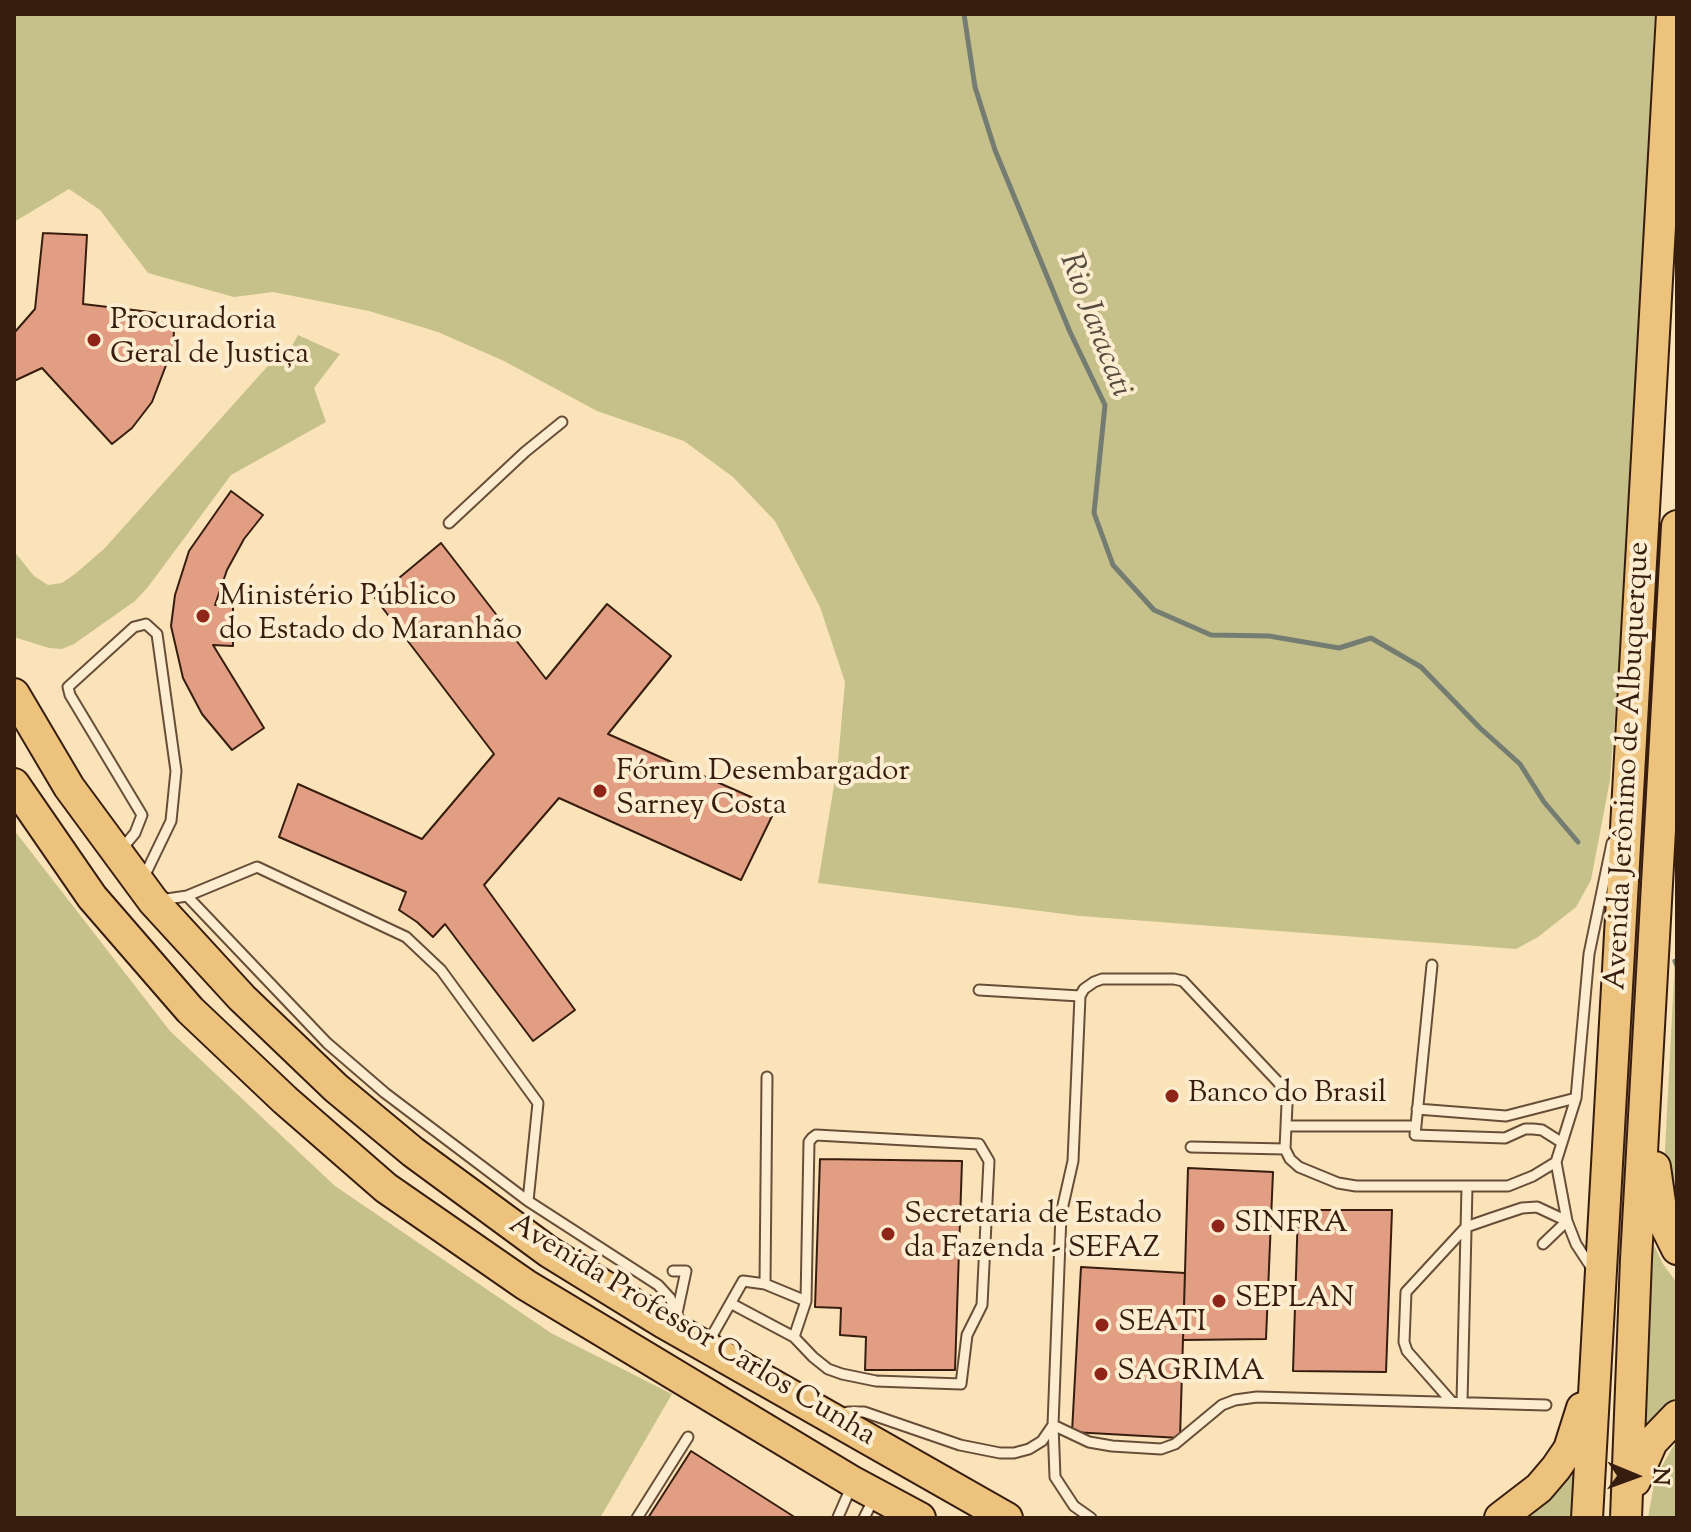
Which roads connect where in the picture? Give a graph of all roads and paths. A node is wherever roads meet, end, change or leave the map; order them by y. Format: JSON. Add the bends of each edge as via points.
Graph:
{"nodes":[{"id":1,"x":1672,"y":14,"type":"edge"},
{"id":2,"x":562,"y":422,"type":"dead end"},
{"id":3,"x":449,"y":523,"type":"dead end"},
{"id":4,"x":1677,"y":541,"type":"edge"},
{"id":5,"x":14,"y":694,"type":"edge"},
{"id":6,"x":1630,"y":777,"type":"junction"},
{"id":7,"x":14,"y":784,"type":"edge"},
{"id":8,"x":117,"y":854,"type":"junction"},
{"id":9,"x":146,"y":894,"type":"junction"},
{"id":10,"x":187,"y":896,"type":"junction"},
{"id":11,"x":1432,"y":965,"type":"dead end"},
{"id":12,"x":979,"y":990,"type":"dead end"},
{"id":13,"x":1080,"y":996,"type":"junction"},
{"id":14,"x":1647,"y":1054,"type":"junction"},
{"id":15,"x":767,"y":1077,"type":"dead end"},
{"id":16,"x":1576,"y":1098,"type":"junction"},
{"id":17,"x":1417,"y":1109,"type":"junction"},
{"id":18,"x":1286,"y":1126,"type":"junction"},
{"id":19,"x":1416,"y":1131,"type":"junction"},
{"id":20,"x":1561,"y":1142,"type":"junction"},
{"id":21,"x":1191,"y":1147,"type":"dead end"},
{"id":22,"x":1285,"y":1149,"type":"junction"},
{"id":23,"x":1556,"y":1162,"type":"junction"},
{"id":24,"x":1467,"y":1187,"type":"junction"},
{"id":25,"x":386,"y":1188,"type":"junction"},
{"id":26,"x":528,"y":1201,"type":"junction"},
{"id":27,"x":1567,"y":1221,"type":"junction"},
{"id":28,"x":512,"y":1227,"type":"junction"},
{"id":29,"x":1466,"y":1227,"type":"junction"},
{"id":30,"x":1543,"y":1244,"type":"dead end"},
{"id":31,"x":1677,"y":1249,"type":"edge"},
{"id":32,"x":673,"y":1271,"type":"dead end"},
{"id":33,"x":1600,"y":1282,"type":"junction"},
{"id":34,"x":765,"y":1284,"type":"junction"},
{"id":35,"x":526,"y":1285,"type":"junction"},
{"id":36,"x":806,"y":1301,"type":"junction"},
{"id":37,"x":732,"y":1304,"type":"junction"},
{"id":38,"x":683,"y":1329,"type":"junction"},
{"id":39,"x":794,"y":1337,"type":"junction"},
{"id":40,"x":1597,"y":1339,"type":"junction"},
{"id":41,"x":1451,"y":1401,"type":"junction"},
{"id":42,"x":1462,"y":1402,"type":"junction"},
{"id":43,"x":1546,"y":1405,"type":"dead end"},
{"id":44,"x":1677,"y":1416,"type":"edge"},
{"id":45,"x":831,"y":1417,"type":"junction"},
{"id":46,"x":1053,"y":1425,"type":"junction"},
{"id":47,"x":688,"y":1437,"type":"dead end"},
{"id":48,"x":864,"y":1498,"type":"edge"},
{"id":49,"x":1626,"y":1512,"type":"edge"},
{"id":50,"x":637,"y":1518,"type":"edge"},
{"id":51,"x":839,"y":1518,"type":"edge"},
{"id":52,"x":920,"y":1518,"type":"edge"},
{"id":53,"x":1007,"y":1518,"type":"edge"},
{"id":54,"x":1091,"y":1518,"type":"edge"},
{"id":55,"x":1500,"y":1518,"type":"edge"},
{"id":56,"x":1587,"y":1518,"type":"edge"}],
"edges":[{"from":1,"to":6,"type":"main road","name":"Avenida Jerônimo de Albuquerque"},
{"from":2,"to":3,"type":"lane"},
{"from":4,"to":14,"type":"main road","name":"Avenida Jerônimo de Albuquerque"},
{"from":5,"to":8,"type":"main road","name":"Avenida Professor Carlos Cunha","via":[[69,787]]},
{"from":6,"to":16,"type":"lane","via":[[1589,954]]},
{"from":6,"to":33,"type":"main road","name":"Avenida Jerônimo de Albuquerque"},
{"from":7,"to":25,"type":"main road","name":"Avenida Professor Carlos Cunha","via":[[92,897],[190,1010]]},
{"from":8,"to":9,"type":"main road","name":"Avenida Professor Carlos Cunha"},
{"from":8,"to":9,"type":"lane","via":[[142,815],[68,687],[134,627],[146,624],[157,634],[176,771],[171,821]]},
{"from":9,"to":10,"type":"lane"},
{"from":9,"to":28,"type":"main road","name":"Avenida Professor Carlos Cunha","via":[[242,998],[336,1088]]},
{"from":10,"to":26,"type":"lane","via":[[327,1043]]},
{"from":10,"to":26,"type":"lane","via":[[257,867],[394,929],[431,959],[538,1103]]},
{"from":11,"to":17,"type":"lane"},
{"from":12,"to":13,"type":"lane"},
{"from":13,"to":18,"type":"lane","via":[[1102,979],[1183,981],[1278,1082],[1285,1092]]},
{"from":13,"to":46,"type":"lane","via":[[1073,1161],[1061,1214]]},
{"from":14,"to":31,"type":"main road","via":[[1657,1192]]},
{"from":14,"to":49,"type":"main road","name":"Avenida Jerônimo de Albuquerque"},
{"from":15,"to":34,"type":"lane"},
{"from":16,"to":17,"type":"lane","via":[[1506,1116]]},
{"from":16,"to":20,"type":"lane"},
{"from":17,"to":19,"type":"lane"},
{"from":18,"to":19,"type":"lane"},
{"from":18,"to":22,"type":"lane"},
{"from":19,"to":20,"type":"lane","via":[[1505,1138],[1533,1129]]},
{"from":20,"to":23,"type":"lane"},
{"from":21,"to":22,"type":"lane"},
{"from":22,"to":24,"type":"lane","via":[[1299,1167],[1338,1183]]},
{"from":23,"to":24,"type":"lane","via":[[1508,1186]]},
{"from":23,"to":27,"type":"lane"},
{"from":24,"to":29,"type":"lane"},
{"from":25,"to":28,"type":"main road","via":[[415,1195],[484,1245],[500,1242]]},
{"from":25,"to":35,"type":"main road","name":"Avenida Professor Carlos Cunha"},
{"from":26,"to":38,"type":"lane","via":[[658,1285]]},
{"from":27,"to":29,"type":"lane","via":[[1537,1207]]},
{"from":27,"to":30,"type":"lane"},
{"from":27,"to":33,"type":"lane"},
{"from":28,"to":38,"type":"main road","name":"Avenida Professor Carlos Cunha"},
{"from":29,"to":41,"type":"lane","via":[[1405,1297],[1407,1351]]},
{"from":29,"to":42,"type":"lane"},
{"from":32,"to":38,"type":"lane","via":[[686,1271]]},
{"from":33,"to":40,"type":"main road","name":"Avenida Jerônimo de Albuquerque"},
{"from":34,"to":36,"type":"lane"},
{"from":34,"to":37,"type":"lane","via":[[743,1281]]},
{"from":35,"to":38,"type":"main road","via":[[539,1267],[551,1266],[635,1316]]},
{"from":35,"to":48,"type":"main road","name":"Avenida Professor Carlos Cunha"},
{"from":36,"to":39,"type":"lane"},
{"from":36,"to":39,"type":"lane","via":[[812,1138],[971,1142],[985,1150],[989,1161],[982,1305],[967,1335],[961,1384],[876,1381],[842,1374],[828,1369]]},
{"from":37,"to":38,"type":"lane"},
{"from":37,"to":39,"type":"lane"},
{"from":38,"to":45,"type":"main road","name":"Avenida Professor Carlos Cunha"},
{"from":40,"to":55,"type":"main road","via":[[1569,1449],[1539,1488]]},
{"from":40,"to":56,"type":"main road","name":"Avenida Jerônimo de Albuquerque"},
{"from":41,"to":42,"type":"lane"},
{"from":41,"to":46,"type":"lane","via":[[1235,1400],[1161,1449],[1089,1442]]},
{"from":42,"to":43,"type":"lane"},
{"from":44,"to":49,"type":"main road","via":[[1642,1460]]},
{"from":45,"to":46,"type":"lane","via":[[864,1412],[1000,1453],[1029,1449]]},
{"from":45,"to":53,"type":"main road","name":"Avenida Professor Carlos Cunha"},
{"from":46,"to":54,"type":"lane","via":[[1055,1477],[1074,1506]]},
{"from":47,"to":50,"type":"lane"},
{"from":48,"to":51,"type":"lane"},
{"from":48,"to":52,"type":"main road","name":"Avenida Professor Carlos Cunha"}]}
